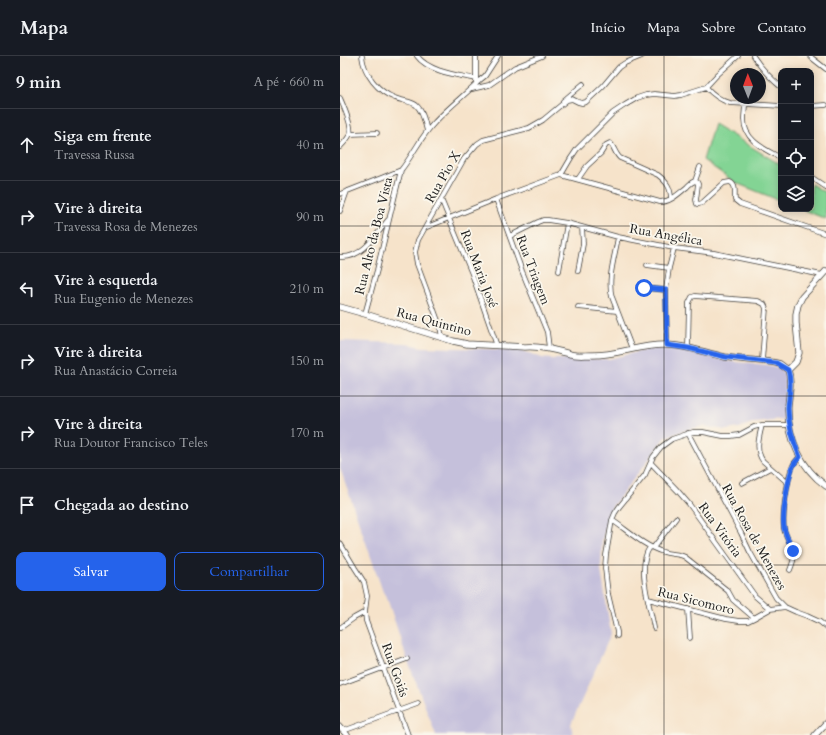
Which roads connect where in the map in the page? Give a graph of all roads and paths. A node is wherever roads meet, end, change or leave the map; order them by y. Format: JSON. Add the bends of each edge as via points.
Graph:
{"nodes":[{"id":1,"x":362,"y":56,"type":"edge"},
{"id":2,"x":417,"y":56,"type":"edge"},
{"id":3,"x":476,"y":56,"type":"edge"},
{"id":4,"x":498,"y":56,"type":"edge"},
{"id":5,"x":542,"y":56,"type":"edge"},
{"id":6,"x":642,"y":56,"type":"edge"},
{"id":7,"x":738,"y":56,"type":"edge"},
{"id":8,"x":753,"y":56,"type":"edge"},
{"id":9,"x":810,"y":56,"type":"edge"},
{"id":10,"x":826,"y":69,"type":"edge"},
{"id":11,"x":476,"y":79,"type":"junction"},
{"id":12,"x":583,"y":84,"type":"dead end"},
{"id":13,"x":476,"y":85,"type":"junction"},
{"id":14,"x":778,"y":85,"type":"edge"},
{"id":15,"x":706,"y":87,"type":"junction"},
{"id":16,"x":472,"y":89,"type":"junction"},
{"id":17,"x":340,"y":98,"type":"edge"},
{"id":18,"x":730,"y":103,"type":"edge"},
{"id":19,"x":745,"y":104,"type":"joint"},
{"id":20,"x":826,"y":105,"type":"edge"},
{"id":21,"x":560,"y":106,"type":"junction"},
{"id":22,"x":778,"y":106,"type":"edge"},
{"id":23,"x":814,"y":106,"type":"edge"},
{"id":24,"x":427,"y":131,"type":"junction"},
{"id":25,"x":377,"y":132,"type":"dead end"},
{"id":26,"x":350,"y":134,"type":"junction"},
{"id":27,"x":340,"y":147,"type":"edge"},
{"id":28,"x":778,"y":156,"type":"edge"},
{"id":29,"x":700,"y":167,"type":"dead end"},
{"id":30,"x":401,"y":170,"type":"junction"},
{"id":31,"x":560,"y":175,"type":"junction"},
{"id":32,"x":578,"y":179,"type":"junction"},
{"id":33,"x":814,"y":179,"type":"edge"},
{"id":34,"x":695,"y":181,"type":"junction"},
{"id":35,"x":826,"y":187,"type":"edge"},
{"id":36,"x":347,"y":191,"type":"junction"},
{"id":37,"x":340,"y":194,"type":"edge"},
{"id":38,"x":441,"y":199,"type":"junction"},
{"id":39,"x":496,"y":199,"type":"junction"},
{"id":40,"x":671,"y":199,"type":"junction"},
{"id":41,"x":340,"y":211,"type":"edge"},
{"id":42,"x":449,"y":217,"type":"junction"},
{"id":43,"x":389,"y":219,"type":"junction"},
{"id":44,"x":567,"y":223,"type":"junction"},
{"id":45,"x":426,"y":227,"type":"junction"},
{"id":46,"x":582,"y":227,"type":"junction"},
{"id":47,"x":826,"y":234,"type":"edge"},
{"id":48,"x":510,"y":236,"type":"junction"},
{"id":49,"x":618,"y":237,"type":"junction"},
{"id":50,"x":674,"y":248,"type":"junction"},
{"id":51,"x":340,"y":257,"type":"edge"},
{"id":52,"x":647,"y":264,"type":"dead end"},
{"id":53,"x":669,"y":268,"type":"junction"},
{"id":54,"x":559,"y":271,"type":"dead end"},
{"id":55,"x":578,"y":271,"type":"dead end"},
{"id":56,"x":824,"y":273,"type":"edge"},
{"id":57,"x":644,"y":288,"type":"dead end"},
{"id":58,"x":666,"y":290,"type":"junction"},
{"id":59,"x":341,"y":307,"type":"edge"},
{"id":60,"x":578,"y":307,"type":"dead end"},
{"id":61,"x":617,"y":311,"type":"junction"},
{"id":62,"x":365,"y":314,"type":"junction"},
{"id":63,"x":442,"y":338,"type":"junction"},
{"id":64,"x":667,"y":345,"type":"junction"},
{"id":65,"x":497,"y":346,"type":"junction"},
{"id":66,"x":550,"y":348,"type":"junction"},
{"id":67,"x":688,"y":348,"type":"junction"},
{"id":68,"x":632,"y":349,"type":"junction"},
{"id":69,"x":762,"y":360,"type":"junction"},
{"id":70,"x":788,"y":370,"type":"junction"},
{"id":71,"x":762,"y":425,"type":"junction"},
{"id":72,"x":790,"y":425,"type":"junction"},
{"id":73,"x":688,"y":433,"type":"junction"},
{"id":74,"x":800,"y":457,"type":"junction"},
{"id":75,"x":651,"y":463,"type":"junction"},
{"id":76,"x":770,"y":468,"type":"junction"},
{"id":77,"x":742,"y":483,"type":"dead end"},
{"id":78,"x":788,"y":483,"type":"junction"},
{"id":79,"x":826,"y":486,"type":"edge"},
{"id":80,"x":676,"y":518,"type":"dead end"},
{"id":81,"x":612,"y":520,"type":"junction"},
{"id":82,"x":340,"y":544,"type":"edge"},
{"id":83,"x":652,"y":547,"type":"junction"},
{"id":84,"x":790,"y":570,"type":"dead end"},
{"id":85,"x":648,"y":599,"type":"junction"},
{"id":86,"x":785,"y":607,"type":"junction"},
{"id":87,"x":688,"y":609,"type":"junction"},
{"id":88,"x":770,"y":609,"type":"junction"},
{"id":89,"x":365,"y":612,"type":"junction"},
{"id":90,"x":754,"y":618,"type":"junction"},
{"id":91,"x":826,"y":627,"type":"edge"},
{"id":92,"x":340,"y":628,"type":"edge"},
{"id":93,"x":654,"y":628,"type":"dead end"},
{"id":94,"x":617,"y":636,"type":"dead end"},
{"id":95,"x":690,"y":638,"type":"dead end"},
{"id":96,"x":407,"y":659,"type":"dead end"},
{"id":97,"x":384,"y":667,"type":"junction"},
{"id":98,"x":340,"y":684,"type":"edge"},
{"id":99,"x":418,"y":704,"type":"dead end"},
{"id":100,"x":399,"y":711,"type":"junction"},
{"id":101,"x":826,"y":723,"type":"edge"},
{"id":102,"x":343,"y":731,"type":"edge"},
{"id":103,"x":408,"y":735,"type":"edge"},
{"id":104,"x":815,"y":735,"type":"edge"}],
"edges":[{"from":1,"to":24,"type":"street","via":[[365,70],[384,94],[417,106]]},
{"from":2,"to":11,"type":"street","via":[[436,69]]},
{"from":3,"to":11,"type":"street"},
{"from":4,"to":13,"type":"street","name":"Rua Alto da Boa Vista"},
{"from":5,"to":16,"type":"street","via":[[515,67],[489,85]]},
{"from":6,"to":21,"type":"street","name":"Rua Pio X","via":[[619,67],[586,102],[580,103],[570,99]]},
{"from":7,"to":15,"type":"street"},
{"from":8,"to":14,"type":"street"},
{"from":9,"to":10,"type":"street"},
{"from":11,"to":13,"type":"street"},
{"from":12,"to":21,"type":"street"},
{"from":13,"to":16,"type":"street","name":"Rua Alto da Boa Vista"},
{"from":15,"to":18,"type":"street","via":[[723,101]]},
{"from":15,"to":31,"type":"street","via":[[675,96],[646,95],[625,105],[613,113],[577,149]]},
{"from":16,"to":24,"type":"street","name":"Rua Alto da Boa Vista"},
{"from":17,"to":26,"type":"street"},
{"from":19,"to":22,"type":"street"},
{"from":19,"to":28,"type":"street","via":[[745,126],[752,141]]},
{"from":20,"to":23,"type":"street"},
{"from":21,"to":38,"type":"street","name":"Rua Pio X","via":[[530,128],[491,137],[477,144],[464,159]]},
{"from":24,"to":30,"type":"street","name":"Rua Alto da Boa Vista"},
{"from":25,"to":26,"type":"street"},
{"from":26,"to":27,"type":"street"},
{"from":29,"to":34,"type":"street"},
{"from":30,"to":36,"type":"street"},
{"from":30,"to":43,"type":"street","name":"Rua Alto da Boa Vista"},
{"from":31,"to":32,"type":"street"},
{"from":31,"to":39,"type":"street"},
{"from":32,"to":40,"type":"street","via":[[660,202]]},
{"from":32,"to":40,"type":"street","via":[[610,143],[620,158],[663,179],[670,190]]},
{"from":33,"to":35,"type":"street"},
{"from":34,"to":40,"type":"street"},
{"from":34,"to":47,"type":"street","via":[[698,184],[697,204],[702,203],[724,183],[730,182],[735,186],[735,200],[740,204]]},
{"from":36,"to":37,"type":"street"},
{"from":36,"to":41,"type":"street"},
{"from":38,"to":42,"type":"street","name":"Rua Maria José"},
{"from":38,"to":45,"type":"street","name":"Rua Pio X"},
{"from":39,"to":42,"type":"street"},
{"from":39,"to":48,"type":"street","name":"Rua Triagem"},
{"from":42,"to":45,"type":"street"},
{"from":42,"to":65,"type":"street","name":"Rua Maria José"},
{"from":43,"to":51,"type":"street","via":[[359,252],[352,256]]},
{"from":43,"to":62,"type":"street","name":"Rua Alto da Boa Vista"},
{"from":44,"to":46,"type":"street","name":"Rua Angélica"},
{"from":44,"to":48,"type":"street","name":"Rua Angélica","via":[[543,220]]},
{"from":44,"to":54,"type":"street"},
{"from":45,"to":63,"type":"street","name":"Rua Pio X","via":[[418,240],[415,258]]},
{"from":46,"to":49,"type":"street","name":"Rua Angélica"},
{"from":46,"to":55,"type":"street","via":[[583,244]]},
{"from":48,"to":66,"type":"street","name":"Rua Triagem","via":[[547,332]]},
{"from":49,"to":50,"type":"street","name":"Rua Angélica"},
{"from":49,"to":61,"type":"street","via":[[610,286]]},
{"from":50,"to":53,"type":"street"},
{"from":50,"to":56,"type":"street","name":"Rua Angélica"},
{"from":52,"to":53,"type":"street"},
{"from":53,"to":58,"type":"street"},
{"from":56,"to":70,"type":"main road","via":[[798,305],[796,323],[799,353],[796,362]]},
{"from":57,"to":58,"type":"street"},
{"from":58,"to":64,"type":"street"},
{"from":59,"to":62,"type":"main road","name":"Rua Quintino"},
{"from":60,"to":61,"type":"street"},
{"from":61,"to":68,"type":"street"},
{"from":62,"to":63,"type":"main road","name":"Rua Quintino"},
{"from":63,"to":65,"type":"main road","name":"Rua Quintino","via":[[467,344]]},
{"from":64,"to":67,"type":"main road","name":"Rua Quintino"},
{"from":64,"to":68,"type":"main road","name":"Rua Quintino"},
{"from":65,"to":66,"type":"main road","name":"Rua Quintino"},
{"from":66,"to":68,"type":"main road","name":"Rua Quintino","via":[[581,355],[614,354]]},
{"from":67,"to":69,"type":"main road","name":"Rua Quintino","via":[[726,357]]},
{"from":67,"to":69,"type":"street","via":[[689,303],[692,297],[758,301],[766,308]]},
{"from":69,"to":70,"type":"main road","name":"Rua Quintino","via":[[776,363]]},
{"from":70,"to":72,"type":"main road"},
{"from":71,"to":72,"type":"street"},
{"from":71,"to":73,"type":"street","via":[[732,436]]},
{"from":71,"to":76,"type":"street","via":[[758,453]]},
{"from":72,"to":74,"type":"main road","via":[[791,436]]},
{"from":73,"to":75,"type":"street","via":[[666,443]]},
{"from":73,"to":86,"type":"street","name":"Rua Rosa de Menezes","via":[[763,576],[776,598]]},
{"from":74,"to":78,"type":"street","via":[[793,466]]},
{"from":74,"to":79,"type":"main road","via":[[809,471]]},
{"from":75,"to":81,"type":"street","via":[[645,475],[614,513]]},
{"from":75,"to":88,"type":"street","name":"Rua Vitória","via":[[689,504],[755,596]]},
{"from":76,"to":77,"type":"street"},
{"from":76,"to":78,"type":"street"},
{"from":78,"to":84,"type":"street","via":[[784,520],[785,533],[794,556]]},
{"from":80,"to":83,"type":"street"},
{"from":81,"to":83,"type":"street"},
{"from":81,"to":94,"type":"street","via":[[605,568]]},
{"from":82,"to":89,"type":"street","name":"Rua Goiás","via":[[364,582],[367,596]]},
{"from":83,"to":85,"type":"street","via":[[647,552],[644,565]]},
{"from":83,"to":90,"type":"street","via":[[664,553],[681,554],[728,591],[733,600]]},
{"from":85,"to":87,"type":"street","name":"Rua Sicomoro"},
{"from":85,"to":93,"type":"street"},
{"from":86,"to":88,"type":"street","name":"Rua Sicomoro"},
{"from":86,"to":91,"type":"street","name":"Rua Rosa de Menezes"},
{"from":87,"to":90,"type":"street","name":"Rua Sicomoro","via":[[739,621]]},
{"from":87,"to":95,"type":"street"},
{"from":88,"to":90,"type":"street","name":"Rua Sicomoro"},
{"from":89,"to":92,"type":"street"},
{"from":89,"to":97,"type":"street","name":"Rua Goiás"},
{"from":96,"to":97,"type":"street"},
{"from":97,"to":98,"type":"street"},
{"from":97,"to":100,"type":"street","name":"Rua Goiás"},
{"from":99,"to":100,"type":"street"},
{"from":100,"to":102,"type":"street"},
{"from":100,"to":103,"type":"street","name":"Rua Goiás"},
{"from":101,"to":104,"type":"main road"}]}
